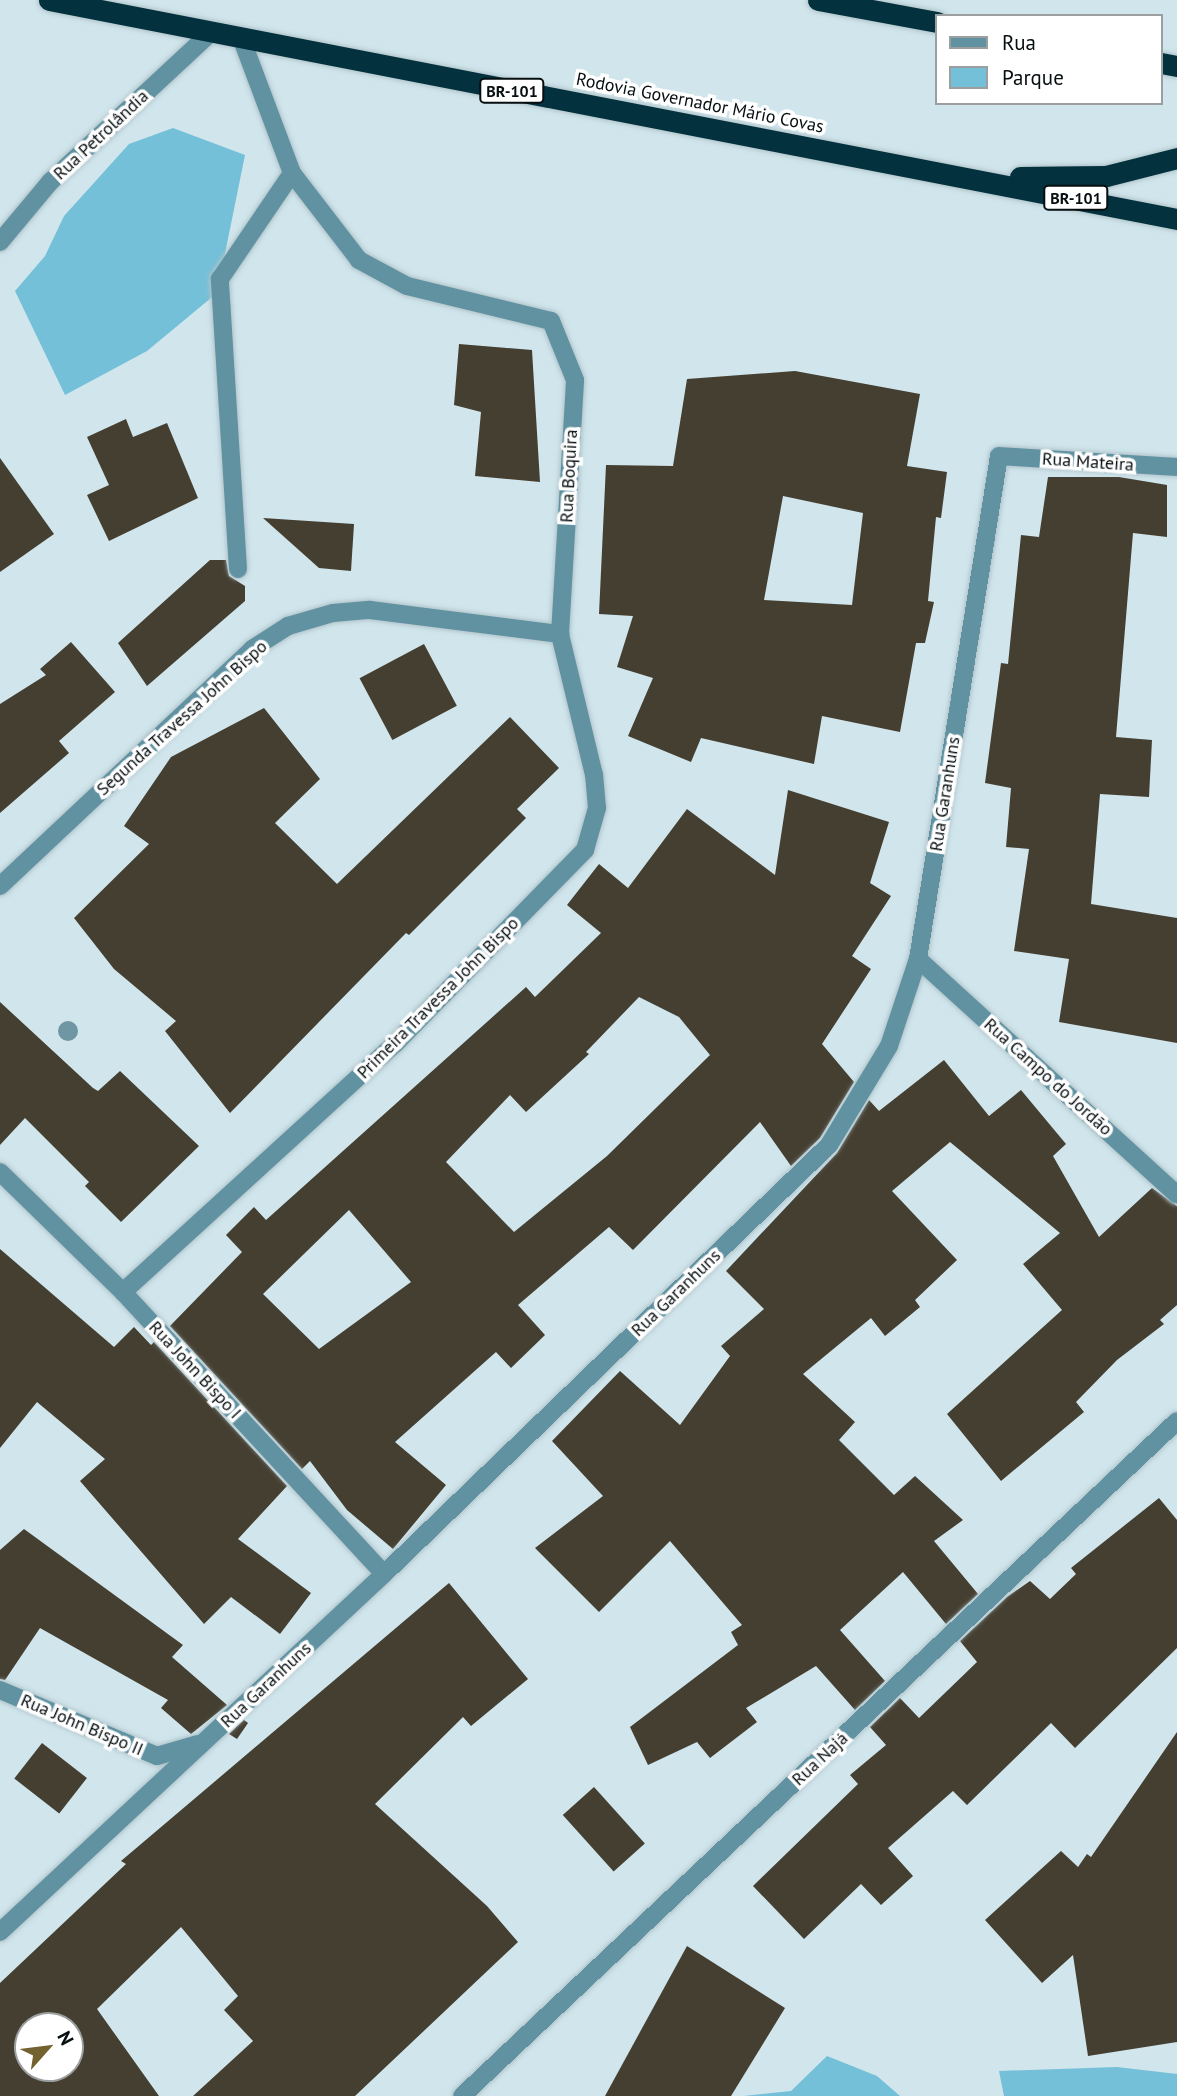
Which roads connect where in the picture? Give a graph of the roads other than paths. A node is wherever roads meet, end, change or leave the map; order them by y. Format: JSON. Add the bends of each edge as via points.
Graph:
{"nodes":[{"id":1,"x":49,"y":0,"type":"edge"},
{"id":2,"x":818,"y":0,"type":"edge"},
{"id":3,"x":936,"y":22,"type":"edge"},
{"id":4,"x":209,"y":34,"type":"junction"},
{"id":5,"x":242,"y":40,"type":"junction"},
{"id":6,"x":1177,"y":158,"type":"edge"},
{"id":7,"x":292,"y":173,"type":"junction"},
{"id":8,"x":976,"y":177,"type":"junction"},
{"id":9,"x":1177,"y":219,"type":"edge"},
{"id":10,"x":0,"y":243,"type":"edge"},
{"id":11,"x":999,"y":456,"type":"joint"},
{"id":12,"x":1177,"y":467,"type":"edge"},
{"id":13,"x":238,"y":569,"type":"dead end"},
{"id":14,"x":560,"y":634,"type":"junction"},
{"id":15,"x":0,"y":886,"type":"edge"},
{"id":16,"x":918,"y":959,"type":"junction"},
{"id":17,"x":0,"y":1172,"type":"edge"},
{"id":18,"x":1177,"y":1195,"type":"edge"},
{"id":19,"x":123,"y":1292,"type":"junction"},
{"id":20,"x":1177,"y":1420,"type":"edge"},
{"id":21,"x":384,"y":1574,"type":"junction"},
{"id":22,"x":0,"y":1690,"type":"edge"},
{"id":23,"x":205,"y":1742,"type":"junction"},
{"id":24,"x":0,"y":1932,"type":"edge"},
{"id":25,"x":462,"y":2096,"type":"edge"}],
"edges":[{"from":1,"to":4,"type":"highway","name":"Rodovia Governador Mário Covas","number":"BR-101"},
{"from":2,"to":3,"type":"highway"},
{"from":4,"to":5,"type":"highway","name":"Rodovia Governador Mário Covas","number":"BR-101"},
{"from":4,"to":10,"type":"street","name":"Rua Petrolândia","via":[[50,183]]},
{"from":5,"to":7,"type":"street"},
{"from":5,"to":8,"type":"highway","name":"Rodovia Governador Mário Covas","number":"BR-101"},
{"from":6,"to":8,"type":"highway","via":[[1106,176]]},
{"from":7,"to":13,"type":"street","via":[[220,279]]},
{"from":7,"to":14,"type":"street","name":"Rua Boquira","via":[[359,260],[407,286],[551,321],[575,380]]},
{"from":8,"to":9,"type":"highway","name":"Rodovia Governador Mário Covas","number":"BR-101"},
{"from":11,"to":12,"type":"street","name":"Rua Mateira"},
{"from":11,"to":16,"type":"street","name":"Rua Garanhuns"},
{"from":14,"to":15,"type":"street","name":"Segunda Travessa John Bispo","via":[[370,610],[333,613],[288,626],[253,649]]},
{"from":14,"to":19,"type":"street","name":"Primeira Travessa John Bispo","via":[[594,775],[597,808],[585,850],[395,1044]]},
{"from":16,"to":18,"type":"street","name":"Rua Campo do Jordão"},
{"from":16,"to":21,"type":"street","name":"Rua Garanhuns","via":[[889,1046],[829,1145]]},
{"from":17,"to":19,"type":"street","name":"Rua John Bispo I"},
{"from":19,"to":21,"type":"street","name":"Rua John Bispo I"},
{"from":20,"to":25,"type":"street","name":"Rua Najá"},
{"from":21,"to":23,"type":"street","name":"Rua Garanhuns"},
{"from":22,"to":23,"type":"street","name":"Rua John Bispo II","via":[[157,1756]]},
{"from":23,"to":24,"type":"street","name":"Rua Garanhuns"}]}
